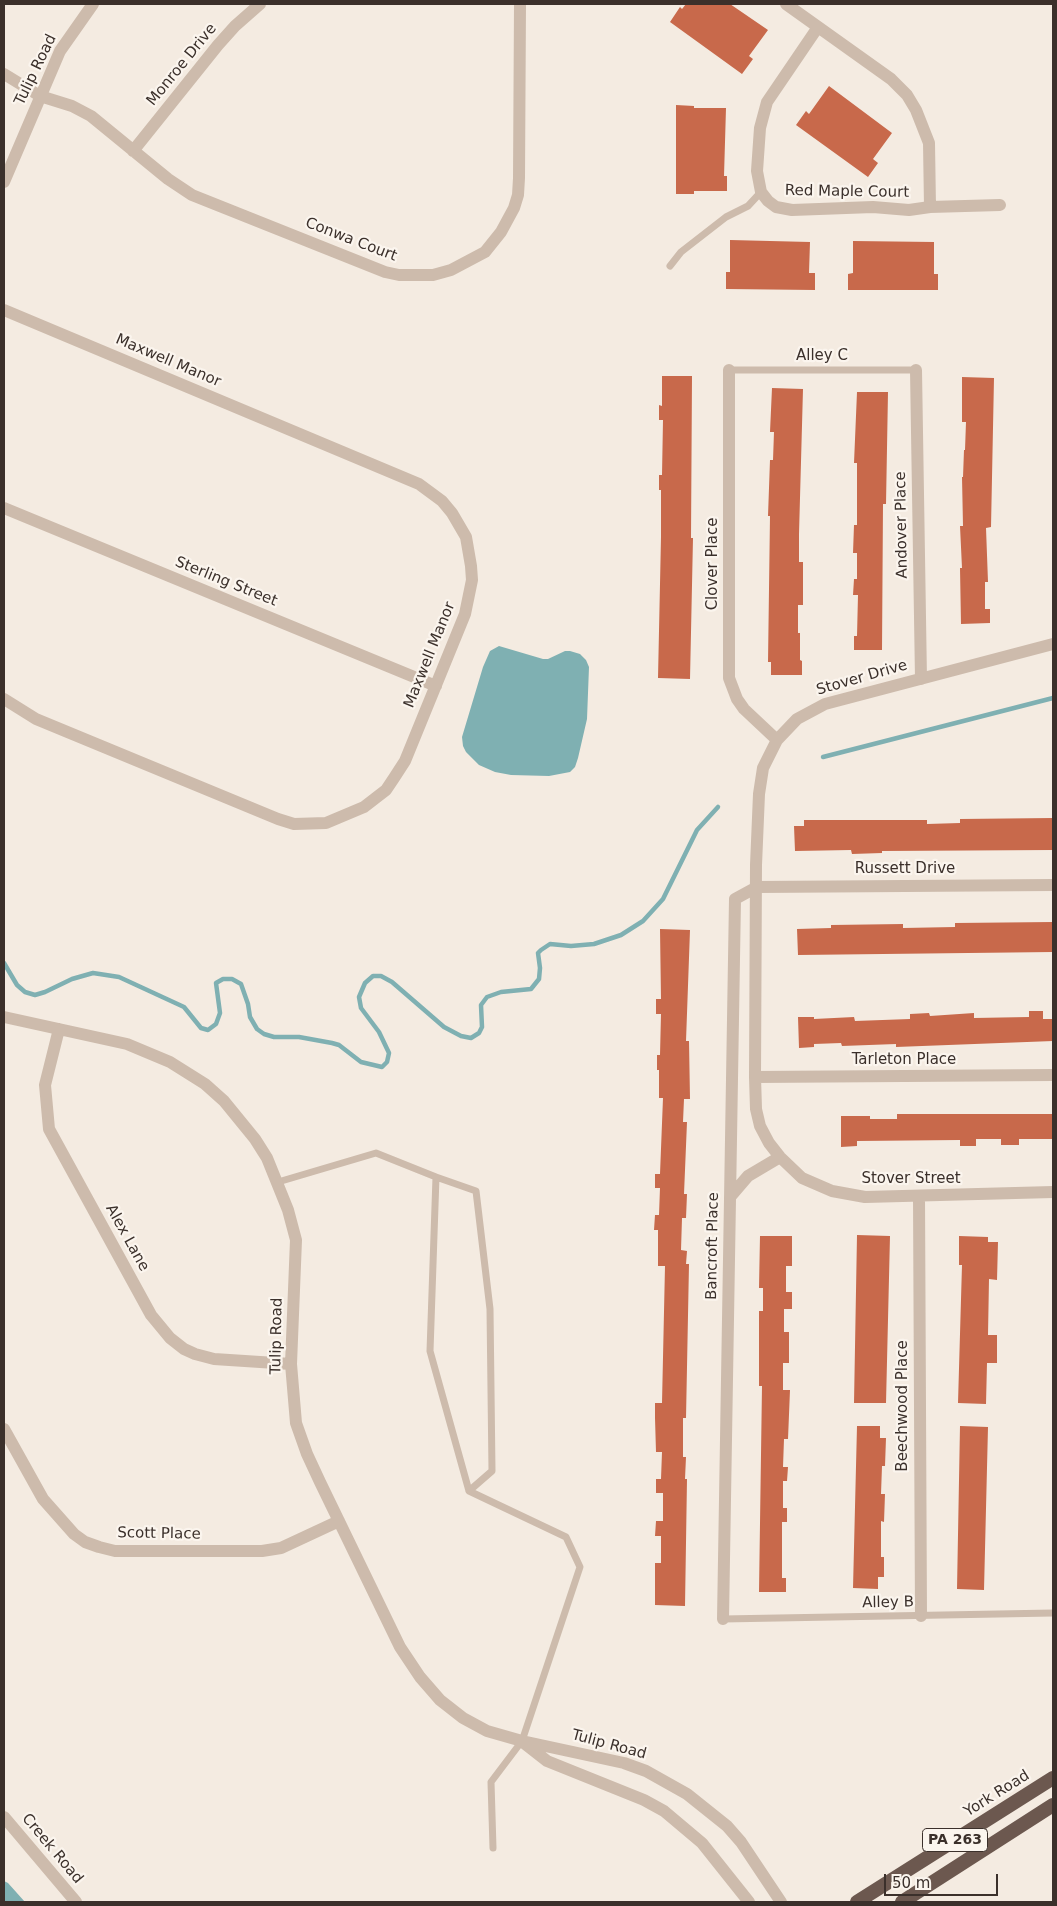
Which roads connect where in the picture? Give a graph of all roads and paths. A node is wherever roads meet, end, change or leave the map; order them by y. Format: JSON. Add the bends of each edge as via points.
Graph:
{"nodes":[{"id":1,"x":93,"y":4,"type":"edge"},
{"id":2,"x":260,"y":4,"type":"edge"},
{"id":3,"x":520,"y":4,"type":"edge"},
{"id":4,"x":786,"y":4,"type":"edge"},
{"id":5,"x":818,"y":27,"type":"junction"},
{"id":6,"x":4,"y":74,"type":"edge"},
{"id":7,"x":40,"y":96,"type":"junction"},
{"id":8,"x":133,"y":150,"type":"junction"},
{"id":9,"x":4,"y":182,"type":"edge"},
{"id":10,"x":761,"y":192,"type":"junction"},
{"id":11,"x":1000,"y":205,"type":"dead end"},
{"id":12,"x":930,"y":207,"type":"junction"},
{"id":13,"x":670,"y":266,"type":"dead end"},
{"id":14,"x":4,"y":310,"type":"edge"},
{"id":15,"x":729,"y":370,"type":"joint"},
{"id":16,"x":916,"y":370,"type":"joint"},
{"id":17,"x":4,"y":509,"type":"edge"},
{"id":18,"x":1053,"y":644,"type":"edge"},
{"id":19,"x":921,"y":679,"type":"junction"},
{"id":20,"x":436,"y":686,"type":"junction"},
{"id":21,"x":4,"y":698,"type":"edge"},
{"id":22,"x":777,"y":740,"type":"junction"},
{"id":23,"x":1053,"y":885,"type":"edge"},
{"id":24,"x":757,"y":887,"type":"junction"},
{"id":25,"x":4,"y":1017,"type":"edge"},
{"id":26,"x":59,"y":1030,"type":"junction"},
{"id":27,"x":1053,"y":1075,"type":"edge"},
{"id":28,"x":755,"y":1077,"type":"junction"},
{"id":29,"x":780,"y":1157,"type":"junction"},
{"id":30,"x":436,"y":1177,"type":"junction"},
{"id":31,"x":278,"y":1182,"type":"junction"},
{"id":32,"x":1053,"y":1192,"type":"edge"},
{"id":33,"x":919,"y":1196,"type":"junction"},
{"id":34,"x":730,"y":1197,"type":"junction"},
{"id":35,"x":291,"y":1364,"type":"junction"},
{"id":36,"x":4,"y":1429,"type":"edge"},
{"id":37,"x":469,"y":1491,"type":"junction"},
{"id":38,"x":339,"y":1521,"type":"junction"},
{"id":39,"x":1053,"y":1613,"type":"edge"},
{"id":40,"x":921,"y":1616,"type":"junction"},
{"id":41,"x":723,"y":1619,"type":"joint"},
{"id":42,"x":522,"y":1741,"type":"junction"},
{"id":43,"x":1053,"y":1778,"type":"edge"},
{"id":44,"x":1053,"y":1805,"type":"edge"},
{"id":45,"x":4,"y":1817,"type":"edge"},
{"id":46,"x":493,"y":1848,"type":"dead end"},
{"id":47,"x":76,"y":1902,"type":"edge"},
{"id":48,"x":749,"y":1902,"type":"edge"},
{"id":49,"x":781,"y":1902,"type":"edge"},
{"id":50,"x":856,"y":1902,"type":"edge"},
{"id":51,"x":902,"y":1902,"type":"edge"}],
"edges":[{"from":1,"to":7,"type":"street","name":"Tulip Road","via":[[60,51]]},
{"from":2,"to":8,"type":"street","name":"Monroe Drive","via":[[218,44]]},
{"from":3,"to":8,"type":"street","name":"Conwa Court","via":[[518,194],[514,208],[486,252],[451,270],[417,276],[385,272],[192,195]]},
{"from":4,"to":5,"type":"street"},
{"from":5,"to":10,"type":"street","via":[[767,102],[760,128],[757,171]]},
{"from":5,"to":12,"type":"street","via":[[891,79],[916,110],[929,143]]},
{"from":6,"to":7,"type":"street","name":"Conwa Court"},
{"from":7,"to":8,"type":"street","name":"Conwa Court","via":[[91,116]]},
{"from":7,"to":9,"type":"street","name":"Tulip Road"},
{"from":10,"to":12,"type":"street","name":"Red Maple Court","via":[[776,207],[792,210],[909,210]]},
{"from":10,"to":13,"type":"lane","via":[[748,206],[726,217],[680,252]]},
{"from":11,"to":12,"type":"street","name":"Red Maple Court"},
{"from":14,"to":20,"type":"street","name":"Maxwell Manor","via":[[419,484],[442,501],[466,537],[472,580],[465,614]]},
{"from":15,"to":16,"type":"lane","name":"Alley C"},
{"from":15,"to":22,"type":"street","name":"Clover Place","via":[[729,678],[744,709]]},
{"from":16,"to":19,"type":"street","name":"Andover Place"},
{"from":17,"to":20,"type":"street","name":"Sterling Street"},
{"from":18,"to":19,"type":"street","name":"Stover Drive"},
{"from":19,"to":22,"type":"street","name":"Stover Drive","via":[[825,704],[797,719]]},
{"from":20,"to":21,"type":"street","name":"Maxwell Manor","via":[[405,761],[386,790],[354,813],[326,823],[310,824],[278,819],[36,719]]},
{"from":22,"to":24,"type":"street","name":"Stover Drive","via":[[766,760],[760,786]]},
{"from":23,"to":24,"type":"street","name":"Russett Drive"},
{"from":24,"to":28,"type":"street","name":"Stover Street"},
{"from":24,"to":34,"type":"street","name":"Bancroft Place","via":[[735,899]]},
{"from":25,"to":26,"type":"street","name":"Tulip Road"},
{"from":26,"to":31,"type":"street","name":"Tulip Road","via":[[127,1044],[149,1052],[206,1084],[255,1139]]},
{"from":26,"to":35,"type":"street","name":"Alex Lane","via":[[45,1085],[49,1129],[151,1315],[170,1338],[195,1354],[214,1359]]},
{"from":27,"to":28,"type":"street","name":"Tarleton Place"},
{"from":28,"to":29,"type":"street","name":"Stover Street","via":[[760,1126]]},
{"from":29,"to":33,"type":"street","name":"Stover Street","via":[[802,1178],[832,1191],[865,1197]]},
{"from":29,"to":34,"type":"street","via":[[748,1176]]},
{"from":30,"to":31,"type":"lane","via":[[376,1153]]},
{"from":30,"to":37,"type":"lane","via":[[430,1351]]},
{"from":30,"to":37,"type":"lane","via":[[476,1191],[490,1309],[492,1472]]},
{"from":31,"to":35,"type":"street","name":"Tulip Road","via":[[296,1240]]},
{"from":32,"to":33,"type":"street","name":"Stover Street"},
{"from":33,"to":40,"type":"street","name":"Beechwood Place"},
{"from":34,"to":41,"type":"street","name":"Bancroft Place"},
{"from":35,"to":38,"type":"street","name":"Tulip Road","via":[[296,1423]]},
{"from":36,"to":38,"type":"street","name":"Scott Place","via":[[43,1499],[74,1534],[99,1547],[115,1551],[262,1551],[289,1545]]},
{"from":37,"to":42,"type":"lane","via":[[566,1537],[580,1567]]},
{"from":38,"to":42,"type":"street","name":"Tulip Road","via":[[400,1647],[420,1677],[440,1700],[464,1718],[486,1731]]},
{"from":39,"to":40,"type":"lane","name":"Alley B"},
{"from":40,"to":41,"type":"lane","name":"Alley B"},
{"from":42,"to":46,"type":"lane","via":[[491,1782]]},
{"from":42,"to":48,"type":"street","name":"Tulip Road","via":[[547,1761],[664,1811],[702,1843]]},
{"from":42,"to":49,"type":"street","name":"Tulip Road","via":[[646,1771],[688,1794],[721,1820],[736,1837]]},
{"from":43,"to":50,"type":"highway","name":"York Road","number":"PA 263"},
{"from":44,"to":51,"type":"highway","number":"PA 263"},
{"from":45,"to":47,"type":"street","name":"Creek Road"}]}
